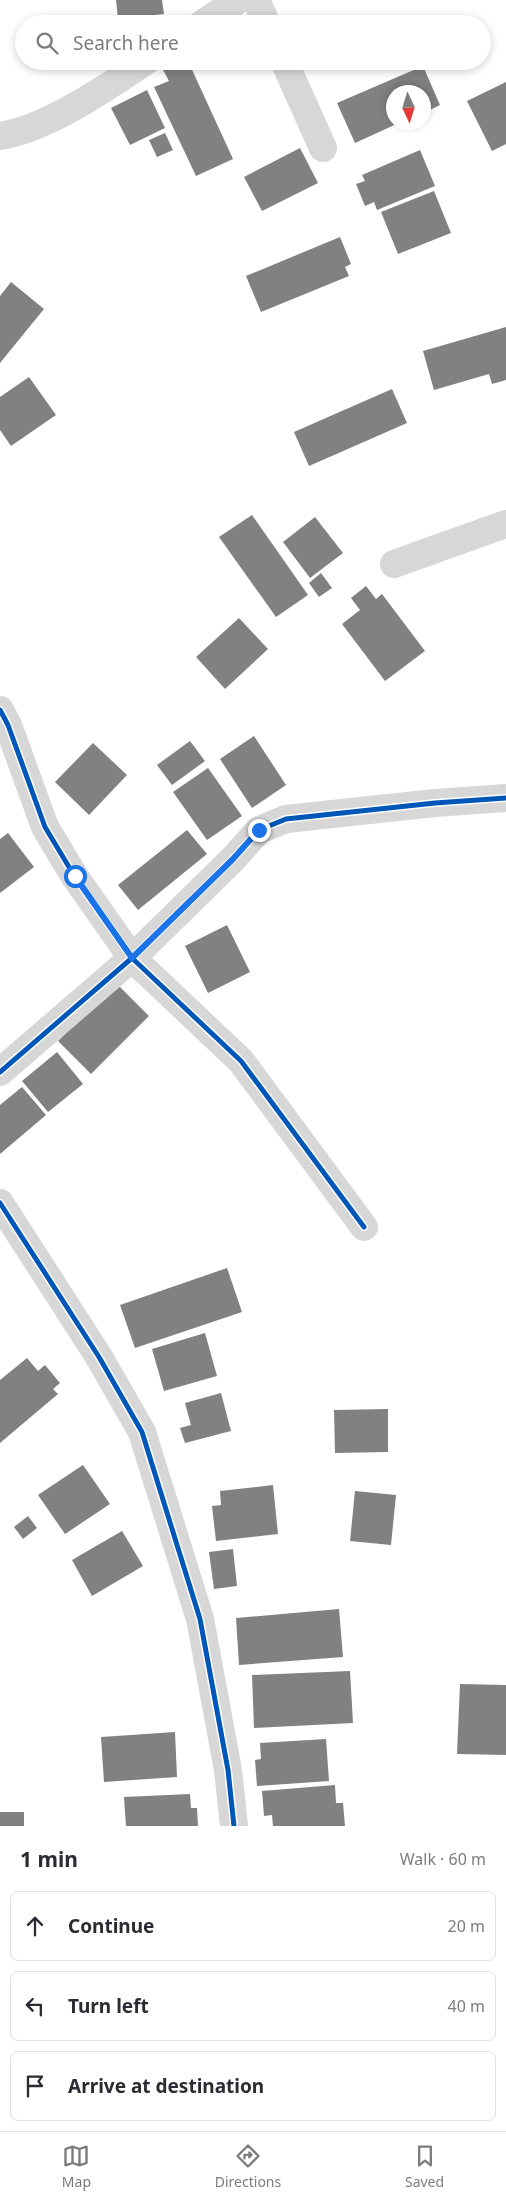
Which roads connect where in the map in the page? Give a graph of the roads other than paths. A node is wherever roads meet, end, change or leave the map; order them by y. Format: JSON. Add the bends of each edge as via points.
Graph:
{"nodes":[{"id":1,"x":238,"y":0,"type":"edge"},
{"id":2,"x":256,"y":0,"type":"edge"},
{"id":3,"x":216,"y":15,"type":"edge"},
{"id":4,"x":262,"y":15,"type":"edge"},
{"id":5,"x":132,"y":70,"type":"edge"},
{"id":6,"x":288,"y":70,"type":"edge"},
{"id":7,"x":0,"y":136,"type":"edge"},
{"id":8,"x":323,"y":148,"type":"dead end"},
{"id":9,"x":506,"y":524,"type":"edge"},
{"id":10,"x":394,"y":564,"type":"dead end"},
{"id":11,"x":0,"y":710,"type":"edge"},
{"id":12,"x":506,"y":798,"type":"edge"},
{"id":13,"x":132,"y":958,"type":"junction"},
{"id":14,"x":0,"y":1072,"type":"edge"},
{"id":15,"x":0,"y":1203,"type":"edge"},
{"id":16,"x":364,"y":1227,"type":"dead end"},
{"id":17,"x":234,"y":1826,"type":"edge"}],
"edges":[{"from":1,"to":3,"type":"street"},
{"from":2,"to":4,"type":"street"},
{"from":5,"to":7,"type":"street","via":[[56,115],[16,134]]},
{"from":6,"to":8,"type":"street"},
{"from":9,"to":10,"type":"street"},
{"from":11,"to":13,"type":"street","via":[[45,827]]},
{"from":12,"to":13,"type":"street","via":[[286,820],[259,830]]},
{"from":13,"to":14,"type":"street"},
{"from":13,"to":16,"type":"street","via":[[241,1061]]},
{"from":15,"to":17,"type":"street","via":[[99,1357],[142,1432],[200,1619],[228,1770]]}]}
